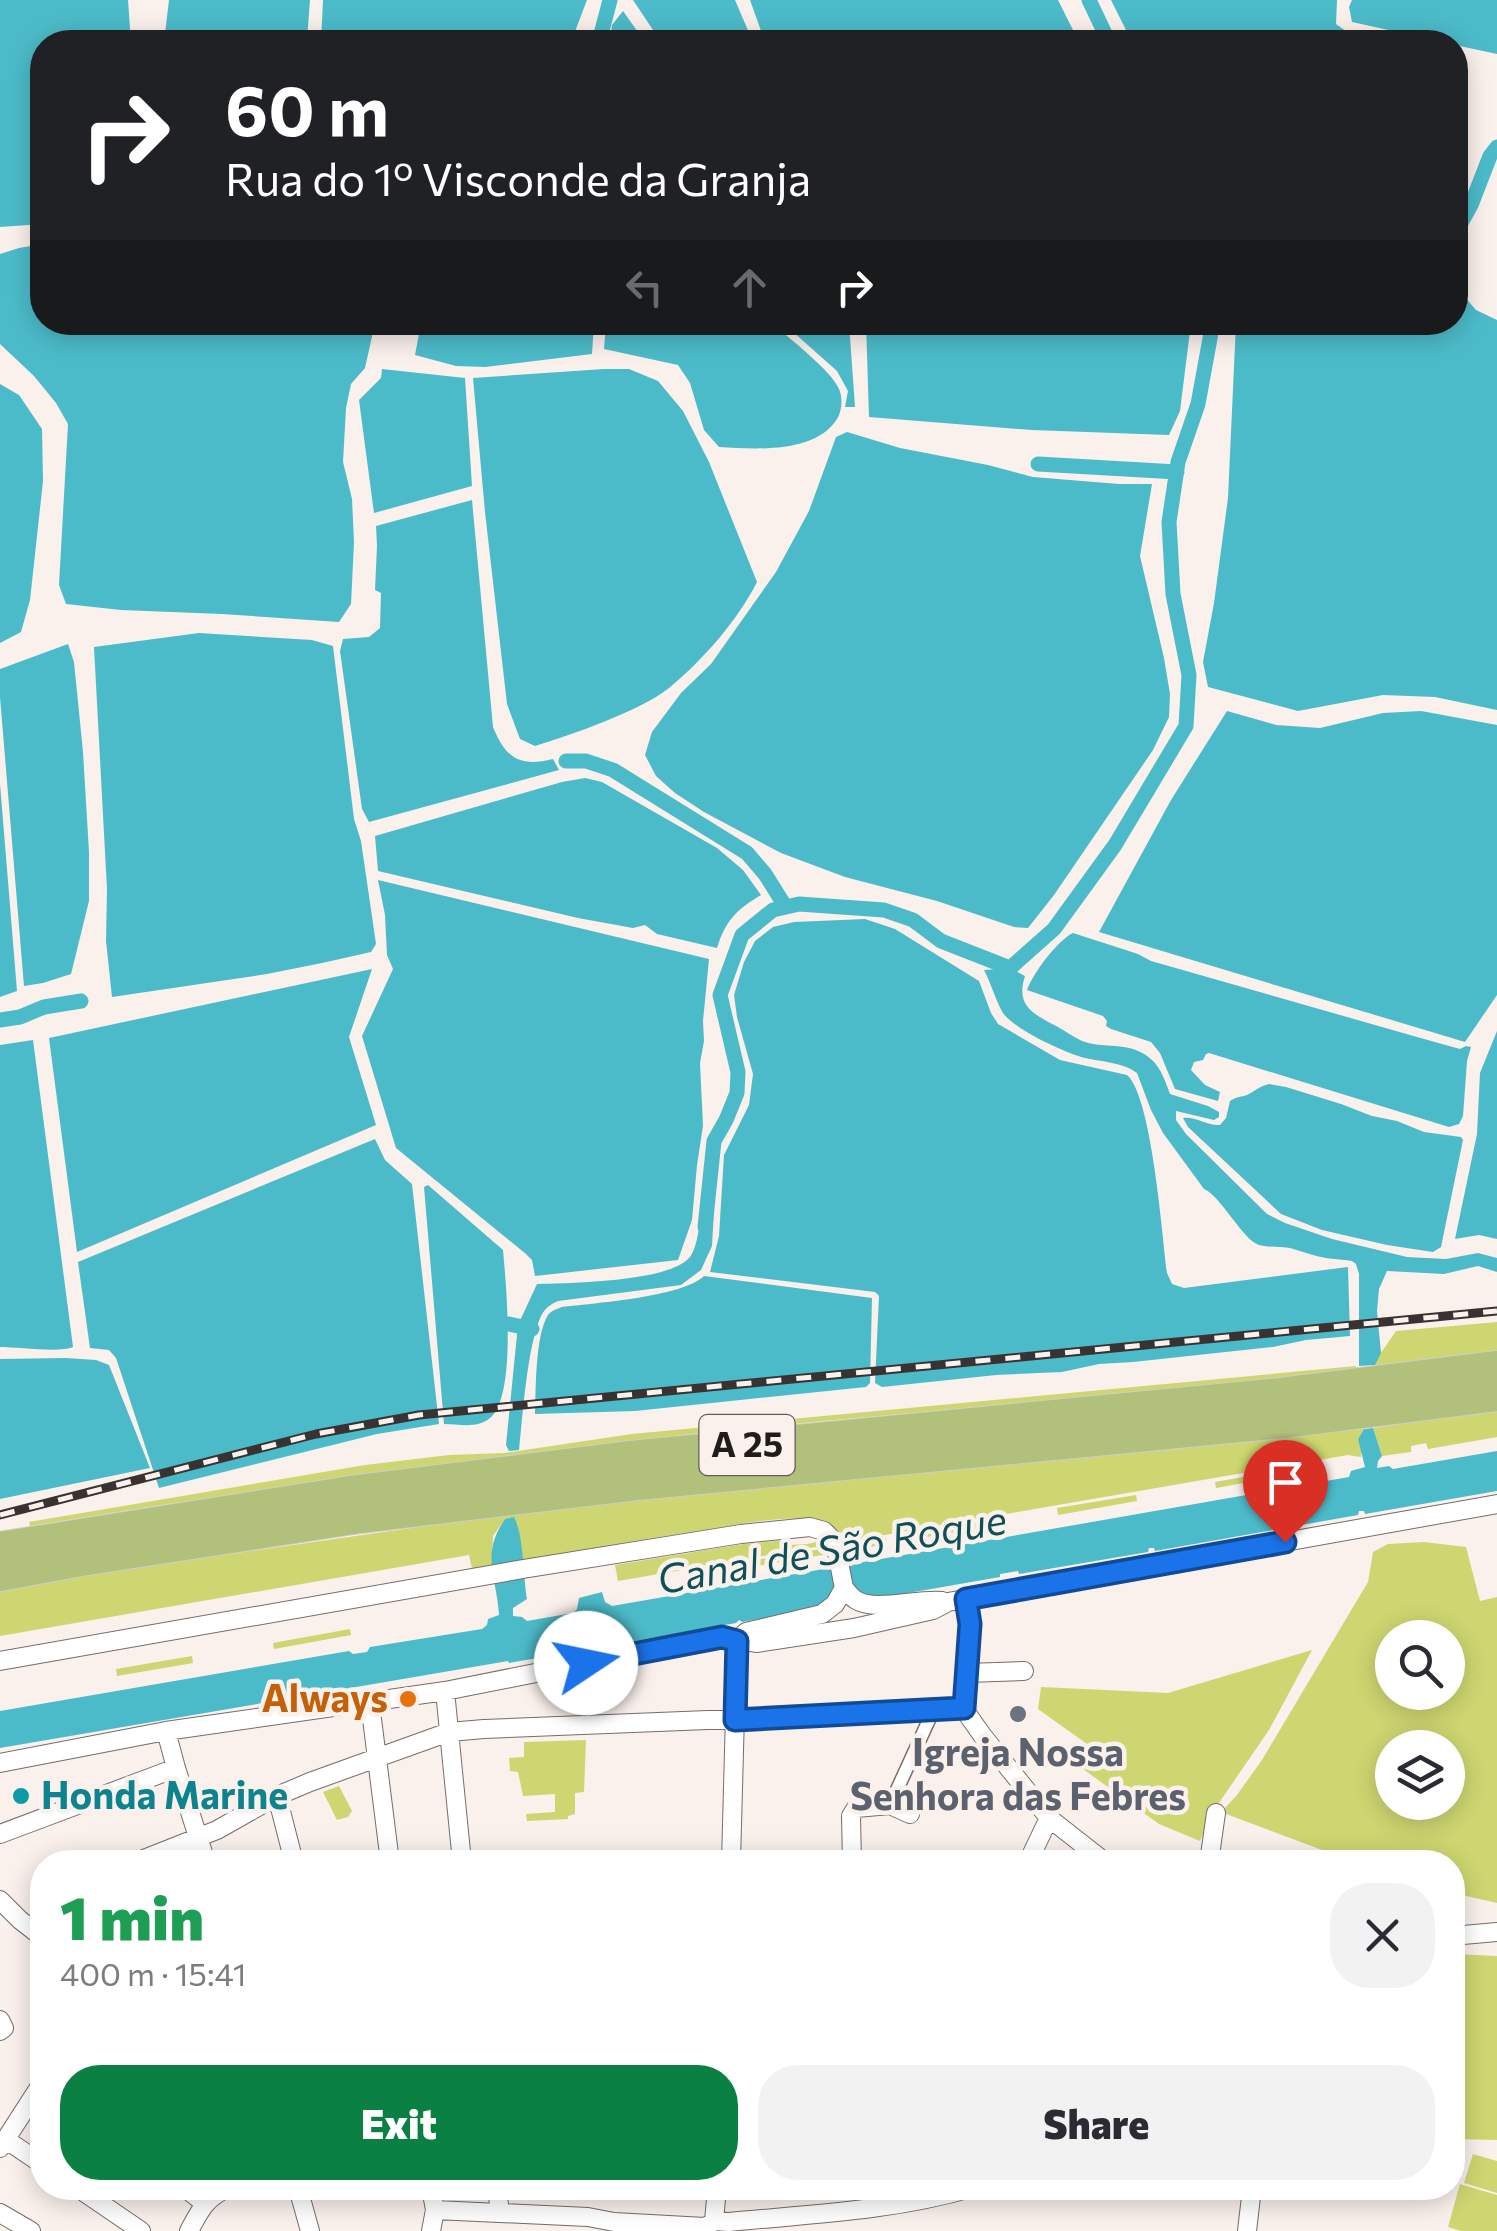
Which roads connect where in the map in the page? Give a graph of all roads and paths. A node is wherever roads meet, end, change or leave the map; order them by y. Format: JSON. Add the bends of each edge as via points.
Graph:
{"nodes":[{"id":1,"x":1497,"y":1366,"type":"edge"},
{"id":2,"x":1497,"y":1396,"type":"edge"},
{"id":3,"x":1497,"y":1504,"type":"edge"},
{"id":4,"x":0,"y":1547,"type":"edge"},
{"id":5,"x":0,"y":1576,"type":"edge"},
{"id":6,"x":844,"y":1588,"type":"junction"},
{"id":7,"x":957,"y":1601,"type":"junction"},
{"id":8,"x":737,"y":1641,"type":"junction"},
{"id":9,"x":0,"y":1661,"type":"edge"},
{"id":10,"x":1024,"y":1672,"type":"dead end"},
{"id":11,"x":967,"y":1674,"type":"junction"},
{"id":12,"x":445,"y":1691,"type":"junction"},
{"id":13,"x":370,"y":1703,"type":"junction"},
{"id":14,"x":964,"y":1708,"type":"junction"},
{"id":15,"x":934,"y":1711,"type":"junction"},
{"id":16,"x":735,"y":1720,"type":"junction"},
{"id":17,"x":166,"y":1730,"type":"junction"},
{"id":18,"x":449,"y":1732,"type":"junction"},
{"id":19,"x":376,"y":1757,"type":"junction"},
{"id":20,"x":0,"y":1764,"type":"edge"},
{"id":21,"x":176,"y":1768,"type":"junction"},
{"id":22,"x":276,"y":1796,"type":"junction"},
{"id":23,"x":890,"y":1805,"type":"junction"},
{"id":24,"x":1216,"y":1812,"type":"dead end"},
{"id":25,"x":910,"y":1814,"type":"dead end"},
{"id":26,"x":1049,"y":1818,"type":"junction"},
{"id":27,"x":0,"y":1834,"type":"edge"},
{"id":28,"x":199,"y":1838,"type":"junction"},
{"id":29,"x":170,"y":1850,"type":"edge"},
{"id":30,"x":202,"y":1850,"type":"edge"},
{"id":31,"x":291,"y":1850,"type":"edge"},
{"id":32,"x":388,"y":1850,"type":"edge"},
{"id":33,"x":461,"y":1850,"type":"edge"},
{"id":34,"x":732,"y":1850,"type":"edge"},
{"id":35,"x":852,"y":1850,"type":"edge"},
{"id":36,"x":1034,"y":1850,"type":"edge"},
{"id":37,"x":1090,"y":1850,"type":"edge"},
{"id":38,"x":1211,"y":1850,"type":"edge"},
{"id":39,"x":0,"y":1900,"type":"edge"},
{"id":40,"x":30,"y":1928,"type":"edge"},
{"id":41,"x":1497,"y":1932,"type":"edge"},
{"id":42,"x":1465,"y":1935,"type":"edge"},
{"id":43,"x":0,"y":2020,"type":"edge"},
{"id":44,"x":0,"y":2031,"type":"edge"},
{"id":45,"x":30,"y":2102,"type":"edge"},
{"id":46,"x":3,"y":2143,"type":"edge"},
{"id":47,"x":30,"y":2158,"type":"edge"},
{"id":48,"x":96,"y":2200,"type":"edge"},
{"id":49,"x":201,"y":2200,"type":"edge"},
{"id":50,"x":207,"y":2200,"type":"edge"},
{"id":51,"x":301,"y":2200,"type":"edge"},
{"id":52,"x":433,"y":2200,"type":"edge"},
{"id":53,"x":498,"y":2200,"type":"edge"},
{"id":54,"x":714,"y":2200,"type":"edge"},
{"id":55,"x":902,"y":2200,"type":"edge"},
{"id":56,"x":1252,"y":2200,"type":"edge"},
{"id":57,"x":204,"y":2202,"type":"junction"},
{"id":58,"x":435,"y":2210,"type":"junction"},
{"id":59,"x":0,"y":2213,"type":"edge"},
{"id":60,"x":500,"y":2213,"type":"junction"},
{"id":61,"x":708,"y":2226,"type":"edge"},
{"id":62,"x":31,"y":2231,"type":"edge"},
{"id":63,"x":141,"y":2231,"type":"edge"},
{"id":64,"x":189,"y":2231,"type":"edge"},
{"id":65,"x":310,"y":2231,"type":"edge"},
{"id":66,"x":431,"y":2231,"type":"edge"},
{"id":67,"x":1246,"y":2231,"type":"edge"}],
"edges":[{"from":1,"to":4,"type":"highway","number":"A 25","via":[[1281,1394],[632,1456],[351,1491]]},
{"from":2,"to":5,"type":"highway","number":"A 25","via":[[360,1518]]},
{"from":3,"to":7,"type":"street"},
{"from":6,"to":7,"type":"street","via":[[867,1604]]},
{"from":6,"to":8,"type":"street","via":[[822,1614],[746,1632]]},
{"from":6,"to":9,"type":"street","via":[[831,1535],[818,1528],[787,1529]]},
{"from":7,"to":8,"type":"street","via":[[854,1628]]},
{"from":7,"to":11,"type":"street","via":[[970,1624]]},
{"from":8,"to":12,"type":"street","via":[[692,1642]]},
{"from":8,"to":16,"type":"street"},
{"from":10,"to":11,"type":"street"},
{"from":11,"to":14,"type":"street"},
{"from":12,"to":13,"type":"street"},
{"from":12,"to":18,"type":"street"},
{"from":13,"to":17,"type":"street"},
{"from":13,"to":19,"type":"street"},
{"from":14,"to":15,"type":"street"},
{"from":14,"to":26,"type":"street"},
{"from":15,"to":16,"type":"street"},
{"from":15,"to":23,"type":"street"},
{"from":16,"to":18,"type":"street"},
{"from":16,"to":34,"type":"street"},
{"from":17,"to":20,"type":"street"},
{"from":17,"to":21,"type":"street"},
{"from":18,"to":19,"type":"street"},
{"from":18,"to":33,"type":"street"},
{"from":19,"to":22,"type":"street"},
{"from":19,"to":32,"type":"street"},
{"from":21,"to":27,"type":"street"},
{"from":21,"to":28,"type":"street"},
{"from":22,"to":28,"type":"street"},
{"from":22,"to":31,"type":"street"},
{"from":23,"to":25,"type":"street"},
{"from":23,"to":35,"type":"street","via":[[856,1808]]},
{"from":24,"to":38,"type":"street"},
{"from":26,"to":36,"type":"street"},
{"from":26,"to":37,"type":"street"},
{"from":28,"to":29,"type":"street"},
{"from":28,"to":30,"type":"street"},
{"from":39,"to":40,"type":"street"},
{"from":41,"to":42,"type":"street"},
{"from":43,"to":44,"type":"street"},
{"from":45,"to":46,"type":"street"},
{"from":46,"to":47,"type":"street"},
{"from":48,"to":63,"type":"street"},
{"from":49,"to":57,"type":"street"},
{"from":50,"to":57,"type":"street"},
{"from":51,"to":65,"type":"street"},
{"from":52,"to":58,"type":"street"},
{"from":53,"to":60,"type":"street"},
{"from":54,"to":61,"type":"street"},
{"from":55,"to":61,"type":"street","via":[[851,2212]]},
{"from":56,"to":67,"type":"street"},
{"from":57,"to":64,"type":"street"},
{"from":58,"to":60,"type":"street"},
{"from":58,"to":66,"type":"street"},
{"from":59,"to":62,"type":"street"},
{"from":60,"to":61,"type":"street"}]}
